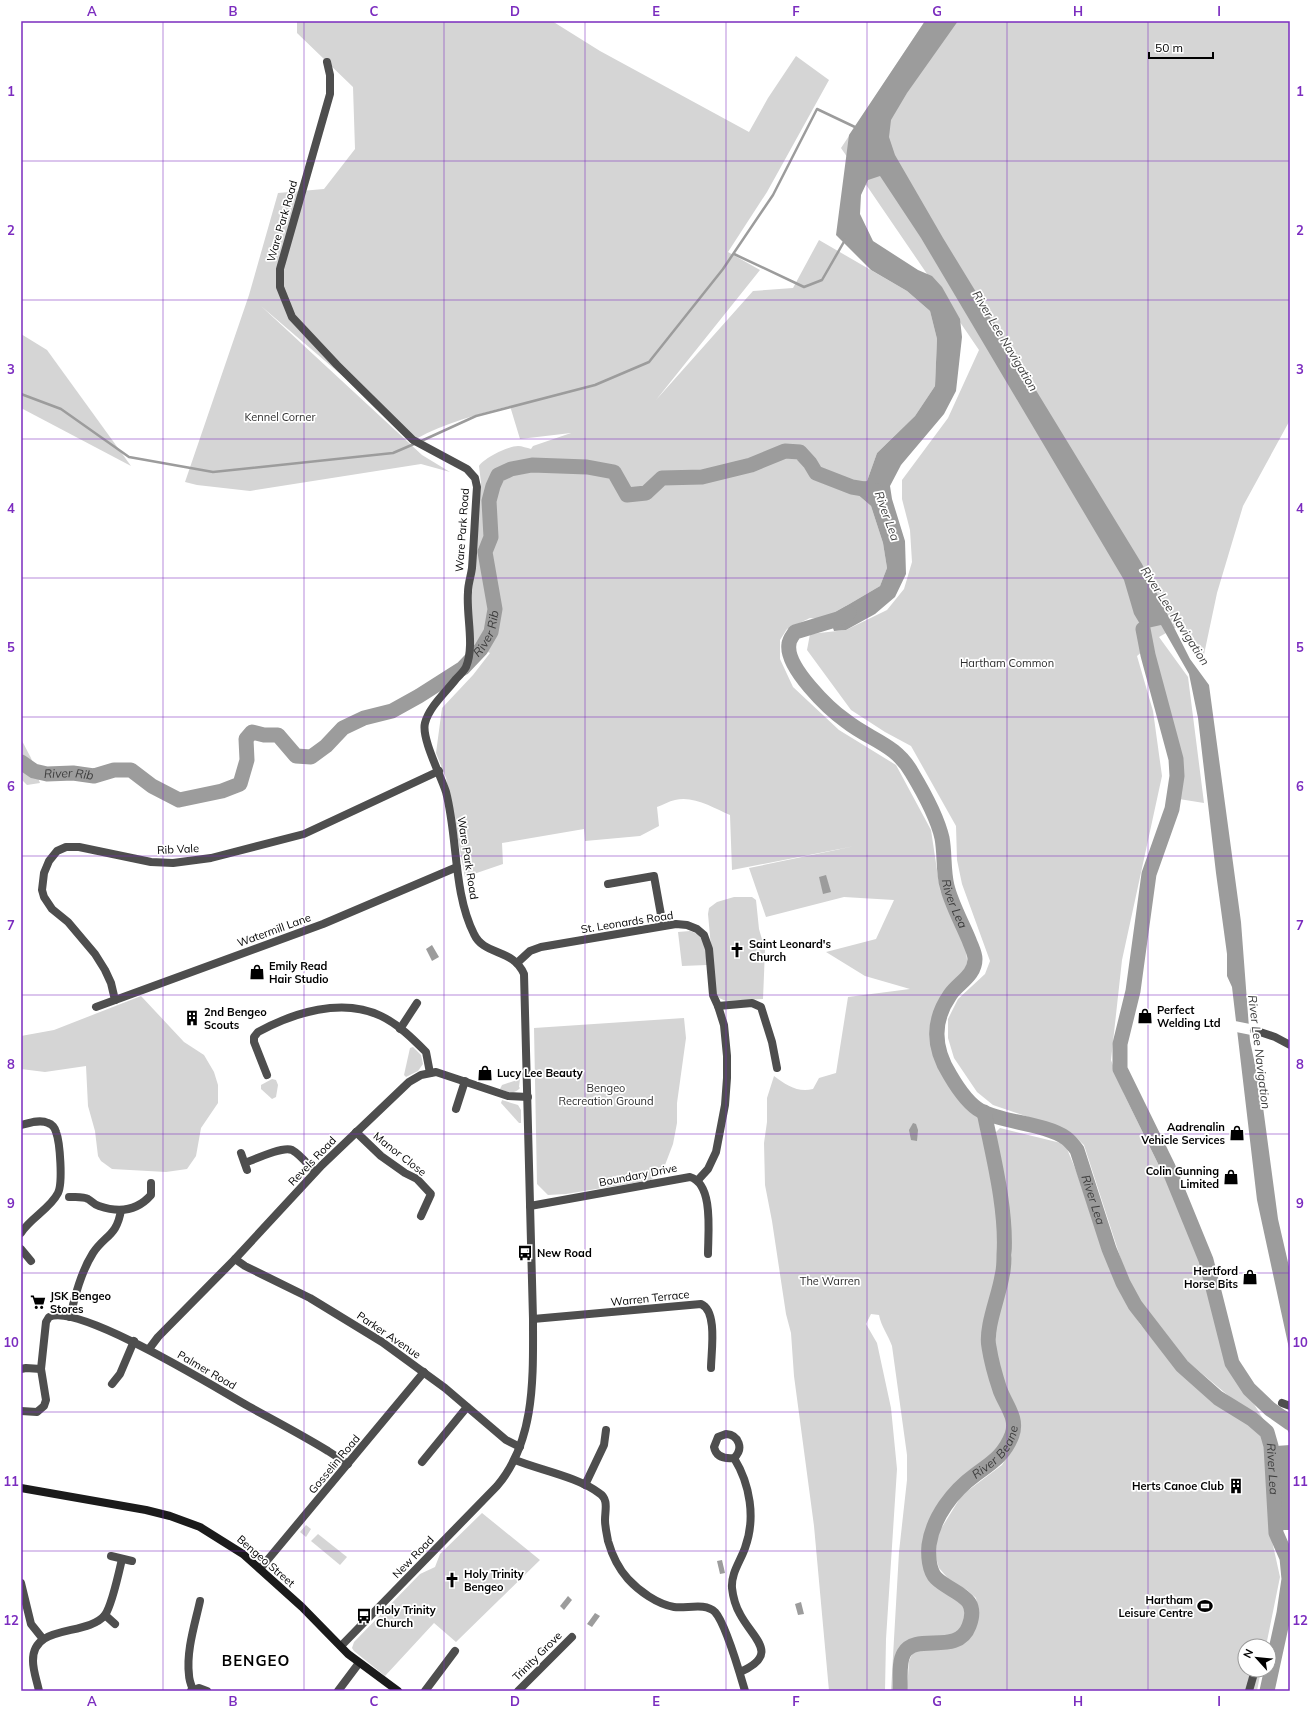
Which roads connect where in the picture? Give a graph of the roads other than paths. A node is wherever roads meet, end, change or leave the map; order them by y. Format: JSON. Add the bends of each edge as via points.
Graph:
{"nodes":[{"id":1,"x":327,"y":62,"type":"dead end"},
{"id":2,"x":439,"y":771,"type":"junction"},
{"id":3,"x":457,"y":867,"type":"junction"},
{"id":4,"x":608,"y":884,"type":"dead end"},
{"id":5,"x":663,"y":926,"type":"junction"},
{"id":6,"x":517,"y":962,"type":"junction"},
{"id":7,"x":115,"y":1000,"type":"junction"},
{"id":8,"x":417,"y":1002,"type":"dead end"},
{"id":9,"x":718,"y":1006,"type":"junction"},
{"id":10,"x":96,"y":1007,"type":"dead end"},
{"id":11,"x":400,"y":1029,"type":"junction"},
{"id":12,"x":1254,"y":1030,"type":"dead end"},
{"id":13,"x":1290,"y":1045,"type":"edge"},
{"id":14,"x":777,"y":1068,"type":"dead end"},
{"id":15,"x":430,"y":1073,"type":"junction"},
{"id":16,"x":267,"y":1075,"type":"dead end"},
{"id":17,"x":465,"y":1081,"type":"junction"},
{"id":18,"x":528,"y":1097,"type":"junction"},
{"id":19,"x":456,"y":1109,"type":"dead end"},
{"id":20,"x":21,"y":1124,"type":"edge"},
{"id":21,"x":356,"y":1132,"type":"junction"},
{"id":22,"x":241,"y":1153,"type":"dead end"},
{"id":23,"x":315,"y":1172,"type":"junction"},
{"id":24,"x":698,"y":1180,"type":"junction"},
{"id":25,"x":151,"y":1183,"type":"dead end"},
{"id":26,"x":69,"y":1197,"type":"dead end"},
{"id":27,"x":530,"y":1206,"type":"junction"},
{"id":28,"x":121,"y":1210,"type":"junction"},
{"id":29,"x":421,"y":1216,"type":"dead end"},
{"id":30,"x":21,"y":1234,"type":"edge"},
{"id":31,"x":21,"y":1249,"type":"edge"},
{"id":32,"x":708,"y":1254,"type":"dead end"},
{"id":33,"x":235,"y":1258,"type":"junction"},
{"id":34,"x":31,"y":1261,"type":"dead end"},
{"id":35,"x":70,"y":1317,"type":"junction"},
{"id":36,"x":533,"y":1319,"type":"junction"},
{"id":37,"x":134,"y":1342,"type":"junction"},
{"id":38,"x":149,"y":1349,"type":"junction"},
{"id":39,"x":711,"y":1368,"type":"dead end"},
{"id":40,"x":21,"y":1369,"type":"edge"},
{"id":41,"x":41,"y":1369,"type":"junction"},
{"id":42,"x":424,"y":1372,"type":"junction"},
{"id":43,"x":112,"y":1384,"type":"dead end"},
{"id":44,"x":467,"y":1407,"type":"junction"},
{"id":45,"x":21,"y":1412,"type":"edge"},
{"id":46,"x":606,"y":1430,"type":"dead end"},
{"id":47,"x":520,"y":1447,"type":"junction"},
{"id":48,"x":734,"y":1458,"type":"dead end"},
{"id":49,"x":515,"y":1460,"type":"junction"},
{"id":50,"x":422,"y":1462,"type":"dead end"},
{"id":51,"x":348,"y":1464,"type":"junction"},
{"id":52,"x":585,"y":1485,"type":"junction"},
{"id":53,"x":21,"y":1488,"type":"edge"},
{"id":54,"x":111,"y":1556,"type":"dead end"},
{"id":55,"x":122,"y":1559,"type":"junction"},
{"id":56,"x":132,"y":1561,"type":"dead end"},
{"id":57,"x":260,"y":1569,"type":"junction"},
{"id":58,"x":21,"y":1583,"type":"edge"},
{"id":59,"x":200,"y":1601,"type":"dead end"},
{"id":60,"x":105,"y":1615,"type":"junction"},
{"id":61,"x":115,"y":1624,"type":"dead end"},
{"id":62,"x":572,"y":1637,"type":"dead end"},
{"id":63,"x":43,"y":1639,"type":"junction"},
{"id":64,"x":341,"y":1646,"type":"junction"},
{"id":65,"x":455,"y":1652,"type":"dead end"},
{"id":66,"x":359,"y":1663,"type":"junction"},
{"id":67,"x":740,"y":1672,"type":"junction"},
{"id":68,"x":1253,"y":1678,"type":"edge"},
{"id":69,"x":192,"y":1690,"type":"edge"},
{"id":70,"x":39,"y":1691,"type":"edge"},
{"id":71,"x":207,"y":1691,"type":"edge"},
{"id":72,"x":338,"y":1691,"type":"edge"},
{"id":73,"x":398,"y":1691,"type":"edge"},
{"id":74,"x":426,"y":1691,"type":"edge"},
{"id":75,"x":518,"y":1691,"type":"edge"},
{"id":76,"x":745,"y":1691,"type":"edge"},
{"id":77,"x":1249,"y":1691,"type":"edge"}],
"edges":[{"from":1,"to":2,"type":"street","name":"Ware Park Road","via":[[330,94],[280,269],[280,287],[292,317],[389,417],[413,440],[467,469],[475,478],[477,487],[467,597],[470,650],[465,668],[430,712],[424,724],[425,736]]},
{"from":2,"to":3,"type":"street","name":"Ware Park Road","via":[[453,824]]},
{"from":2,"to":7,"type":"street","name":"Rib Vale","via":[[304,834],[211,858],[173,863],[151,862],[79,847],[66,847],[57,851],[44,872],[44,897],[52,910],[68,922],[96,954],[108,976]]},
{"from":3,"to":6,"type":"street","name":"Ware Park Road","via":[[467,917],[476,939],[484,946]]},
{"from":3,"to":7,"type":"street","name":"Watermill Lane","via":[[323,924]]},
{"from":4,"to":5,"type":"street","via":[[654,876]]},
{"from":5,"to":6,"type":"street","name":"St. Leonards Road","via":[[541,947],[530,951]]},
{"from":5,"to":9,"type":"street","name":"St. Leonards Road","via":[[687,925],[704,935],[709,949],[713,995]]},
{"from":6,"to":18,"type":"street","name":"New Road","via":[[525,980]]},
{"from":7,"to":10,"type":"street","name":"Watermill Lane"},
{"from":8,"to":11,"type":"street"},
{"from":9,"to":14,"type":"street","via":[[752,1003],[761,1007]]},
{"from":9,"to":24,"type":"street","name":"St. Leonards Road","via":[[724,1025],[727,1056],[725,1105],[716,1152],[708,1169]]},
{"from":11,"to":15,"type":"street","via":[[426,1052]]},
{"from":11,"to":16,"type":"street","via":[[371,1012],[348,1008],[331,1008],[296,1016],[261,1030],[254,1037]]},
{"from":12,"to":13,"type":"street"},
{"from":15,"to":17,"type":"street"},
{"from":15,"to":21,"type":"street","name":"Revels Road","via":[[409,1082]]},
{"from":17,"to":18,"type":"street","via":[[508,1096]]},
{"from":17,"to":19,"type":"street"},
{"from":18,"to":27,"type":"street","name":"New Road"},
{"from":20,"to":30,"type":"street","via":[[44,1121],[52,1125],[56,1132],[61,1184],[56,1197]]},
{"from":21,"to":23,"type":"street","name":"Revels Road"},
{"from":21,"to":29,"type":"street","name":"Manor Close","via":[[381,1156],[417,1179],[430,1194]]},
{"from":22,"to":23,"type":"street","via":[[246,1166],[289,1149]]},
{"from":23,"to":33,"type":"street","name":"Revels Road"},
{"from":24,"to":27,"type":"street","name":"Boundary Drive","via":[[684,1177]]},
{"from":24,"to":32,"type":"street","via":[[703,1186],[707,1205]]},
{"from":25,"to":28,"type":"street","via":[[151,1195],[145,1202],[138,1207]]},
{"from":26,"to":28,"type":"street","via":[[84,1197],[98,1206]]},
{"from":27,"to":36,"type":"street","name":"New Road"},
{"from":28,"to":35,"type":"street","via":[[116,1229],[90,1258]]},
{"from":31,"to":34,"type":"street"},
{"from":33,"to":38,"type":"street","name":"Revels Road","via":[[158,1336]]},
{"from":33,"to":42,"type":"street","name":"Parker Avenue","via":[[245,1266],[310,1298],[345,1319]]},
{"from":35,"to":37,"type":"street","name":"Palmer Road"},
{"from":35,"to":41,"type":"street","name":"Palmer Road","via":[[58,1315],[49,1317],[46,1322]]},
{"from":36,"to":39,"type":"street","name":"Warren Terrace","via":[[701,1304],[707,1308],[712,1320]]},
{"from":36,"to":47,"type":"street","name":"New Road","via":[[530,1403]]},
{"from":37,"to":38,"type":"street","name":"Palmer Road"},
{"from":37,"to":43,"type":"street","via":[[120,1374]]},
{"from":38,"to":51,"type":"street","name":"Palmer Road","via":[[328,1450]]},
{"from":40,"to":41,"type":"street"},
{"from":41,"to":45,"type":"street","via":[[46,1393],[44,1406],[37,1412]]},
{"from":42,"to":44,"type":"street","name":"Parker Avenue"},
{"from":42,"to":51,"type":"street","name":"Gosselin Road"},
{"from":44,"to":47,"type":"street","name":"Parker Avenue","via":[[506,1440]]},
{"from":44,"to":50,"type":"street"},
{"from":46,"to":52,"type":"street","via":[[604,1445]]},
{"from":47,"to":49,"type":"street","name":"New Road"},
{"from":48,"to":67,"type":"street","via":[[748,1488],[750,1519],[747,1541],[734,1571],[732,1587],[739,1613],[762,1650],[756,1663]]},
{"from":49,"to":52,"type":"street"},
{"from":49,"to":64,"type":"street","name":"New Road","via":[[497,1486]]},
{"from":51,"to":57,"type":"street","name":"Gosselin Road"},
{"from":52,"to":67,"type":"street","via":[[600,1493],[605,1499],[606,1532],[610,1547],[616,1562],[628,1579],[661,1603],[673,1607],[708,1608],[715,1612]]},
{"from":53,"to":57,"type":"main road","name":"Bengeo Street","via":[[170,1516],[213,1534]]},
{"from":54,"to":55,"type":"street"},
{"from":55,"to":56,"type":"street"},
{"from":55,"to":60,"type":"street"},
{"from":57,"to":64,"type":"main road","name":"Bengeo Street"},
{"from":58,"to":63,"type":"street","via":[[31,1624]]},
{"from":59,"to":69,"type":"street","via":[[189,1664]]},
{"from":60,"to":61,"type":"street"},
{"from":60,"to":63,"type":"street","via":[[90,1625]]},
{"from":62,"to":75,"type":"street","name":"Trinity Grove"},
{"from":63,"to":70,"type":"street","via":[[32,1659]]},
{"from":64,"to":66,"type":"main road","name":"Bengeo Street"},
{"from":65,"to":74,"type":"street"},
{"from":66,"to":72,"type":"street"},
{"from":66,"to":73,"type":"main road","name":"Bengeo Street"},
{"from":67,"to":76,"type":"street"},
{"from":68,"to":77,"type":"street"},
{"from":69,"to":71,"type":"street","via":[[199,1688]]}]}
